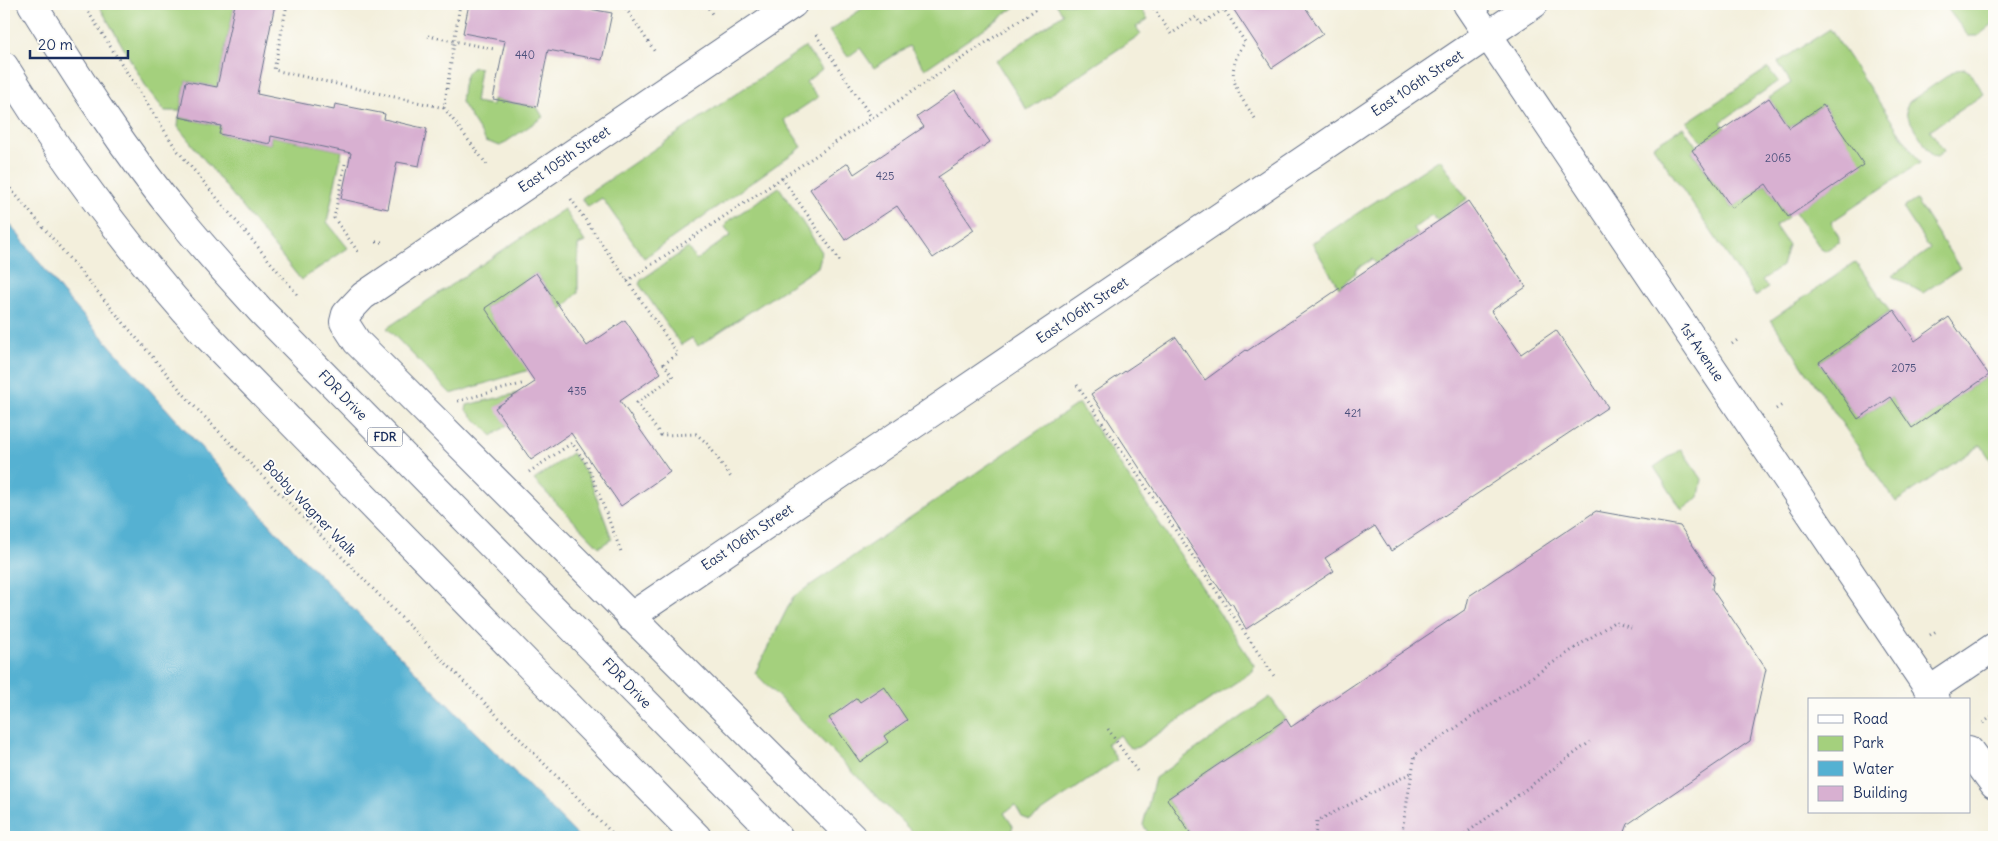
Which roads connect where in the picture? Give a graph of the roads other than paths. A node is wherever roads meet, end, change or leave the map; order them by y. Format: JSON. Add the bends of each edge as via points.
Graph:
{"nodes":[{"id":1,"x":32,"y":4,"type":"edge"},
{"id":2,"x":793,"y":4,"type":"edge"},
{"id":3,"x":1467,"y":4,"type":"edge"},
{"id":4,"x":1534,"y":4,"type":"edge"},
{"id":5,"x":1488,"y":35,"type":"junction"},
{"id":6,"x":4,"y":66,"type":"edge"},
{"id":7,"x":630,"y":617,"type":"junction"},
{"id":8,"x":1994,"y":647,"type":"edge"},
{"id":9,"x":1933,"y":695,"type":"edge"},
{"id":10,"x":1970,"y":751,"type":"edge"},
{"id":11,"x":1994,"y":784,"type":"edge"},
{"id":12,"x":697,"y":837,"type":"edge"},
{"id":13,"x":778,"y":837,"type":"edge"},
{"id":14,"x":852,"y":837,"type":"edge"}],
"edges":[{"from":1,"to":13,"type":"main road","name":"FDR Drive","number":"FDR","via":[[81,83],[146,174],[180,219],[261,311]]},
{"from":2,"to":7,"type":"main road","name":"East 105th Street","via":[[363,296],[346,314],[344,322],[357,342]]},
{"from":3,"to":5,"type":"main road","name":"1st Avenue"},
{"from":4,"to":5,"type":"main road","name":"East 106th Street"},
{"from":5,"to":7,"type":"main road","name":"East 106th Street"},
{"from":5,"to":9,"type":"main road","name":"1st Avenue"},
{"from":6,"to":12,"type":"main road","via":[[92,197],[166,291]]},
{"from":7,"to":14,"type":"main road"},
{"from":8,"to":9,"type":"main road"},
{"from":10,"to":11,"type":"main road"}]}
